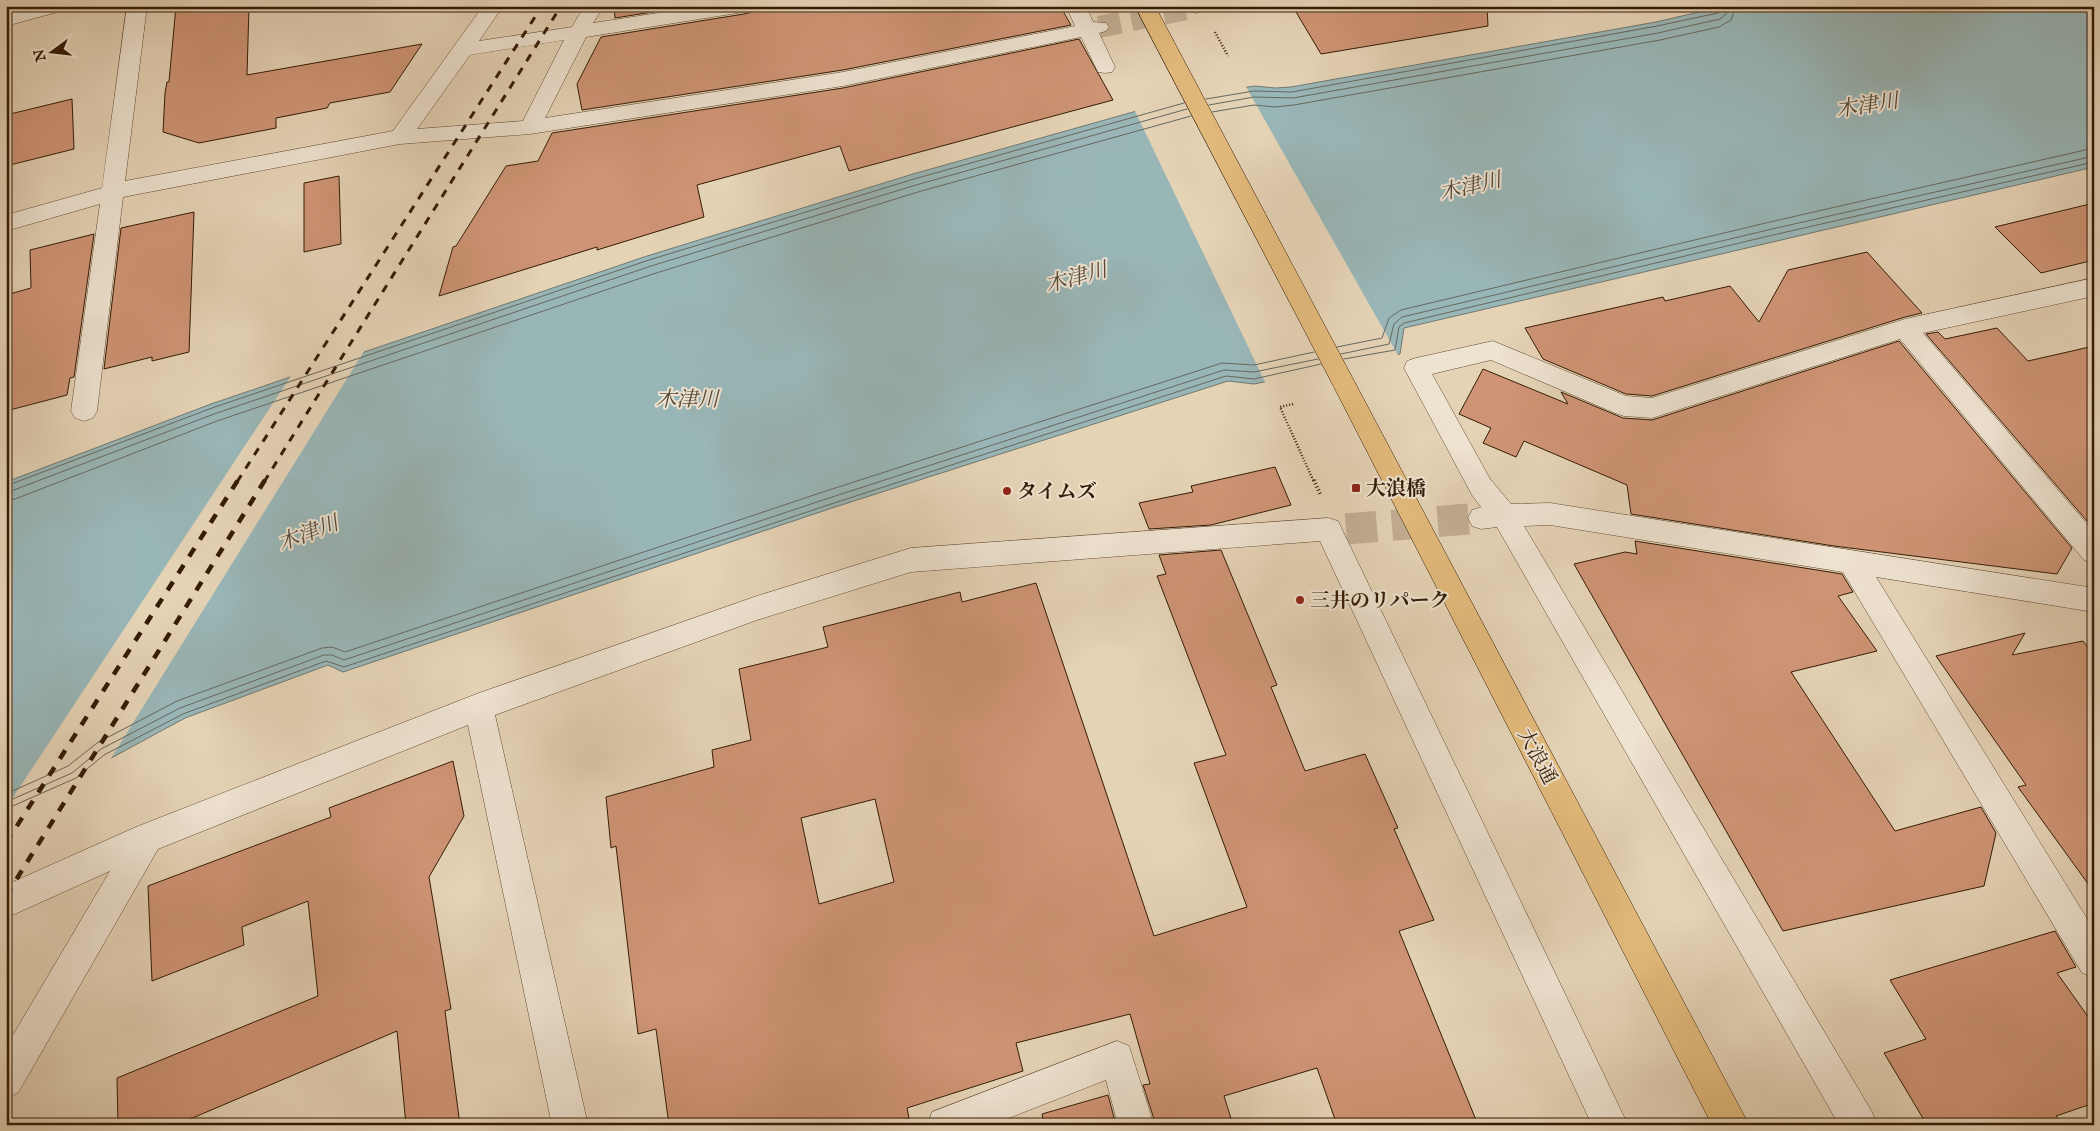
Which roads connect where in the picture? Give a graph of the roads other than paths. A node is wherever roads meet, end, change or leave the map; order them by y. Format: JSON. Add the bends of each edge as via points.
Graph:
{"nodes":[{"id":1,"x":58,"y":6,"type":"edge"},
{"id":2,"x":137,"y":6,"type":"edge"},
{"id":3,"x":492,"y":6,"type":"edge"},
{"id":4,"x":594,"y":6,"type":"edge"},
{"id":5,"x":744,"y":6,"type":"edge"},
{"id":6,"x":1076,"y":6,"type":"edge"},
{"id":7,"x":1145,"y":6,"type":"edge"},
{"id":8,"x":6,"y":20,"type":"edge"},
{"id":9,"x":1093,"y":28,"type":"junction"},
{"id":10,"x":579,"y":31,"type":"junction"},
{"id":11,"x":463,"y":50,"type":"junction"},
{"id":12,"x":1105,"y":67,"type":"dead end"},
{"id":13,"x":530,"y":127,"type":"junction"},
{"id":14,"x":400,"y":137,"type":"junction"},
{"id":15,"x":112,"y":193,"type":"junction"},
{"id":16,"x":6,"y":223,"type":"edge"},
{"id":17,"x":2094,"y":287,"type":"edge"},
{"id":18,"x":1905,"y":328,"type":"junction"},
{"id":19,"x":84,"y":411,"type":"dead end"},
{"id":20,"x":1493,"y":517,"type":"junction"},
{"id":21,"x":2094,"y":552,"type":"edge"},
{"id":22,"x":1852,"y":563,"type":"junction"},
{"id":23,"x":2094,"y":600,"type":"edge"},
{"id":24,"x":479,"y":707,"type":"junction"},
{"id":25,"x":147,"y":838,"type":"junction"},
{"id":26,"x":6,"y":902,"type":"edge"},
{"id":27,"x":2094,"y":961,"type":"edge"},
{"id":28,"x":6,"y":1081,"type":"edge"},
{"id":29,"x":570,"y":1125,"type":"edge"},
{"id":30,"x":945,"y":1125,"type":"edge"},
{"id":31,"x":1136,"y":1125,"type":"edge"},
{"id":32,"x":1610,"y":1125,"type":"edge"},
{"id":33,"x":1731,"y":1125,"type":"edge"},
{"id":34,"x":1859,"y":1125,"type":"edge"}],
"edges":[{"from":1,"to":8,"type":"street"},
{"from":2,"to":15,"type":"street"},
{"from":3,"to":11,"type":"street"},
{"from":4,"to":10,"type":"street"},
{"from":5,"to":10,"type":"street"},
{"from":6,"to":9,"type":"street"},
{"from":7,"to":33,"type":"main road","name":"大浪通"},
{"from":9,"to":12,"type":"street"},
{"from":9,"to":13,"type":"street","via":[[843,79]]},
{"from":10,"to":11,"type":"street"},
{"from":10,"to":13,"type":"street"},
{"from":11,"to":14,"type":"street"},
{"from":13,"to":14,"type":"street"},
{"from":14,"to":15,"type":"street"},
{"from":15,"to":16,"type":"street"},
{"from":15,"to":19,"type":"street"},
{"from":17,"to":18,"type":"street"},
{"from":18,"to":20,"type":"street","via":[[1652,408],[1624,406],[1493,350],[1416,368],[1481,487]]},
{"from":18,"to":21,"type":"street"},
{"from":20,"to":22,"type":"street","via":[[1550,514]]},
{"from":20,"to":34,"type":"street"},
{"from":22,"to":23,"type":"street"},
{"from":22,"to":27,"type":"street"},
{"from":24,"to":25,"type":"street"},
{"from":24,"to":29,"type":"street"},
{"from":24,"to":32,"type":"street","via":[[757,608],[911,560],[1337,529]]},
{"from":25,"to":26,"type":"street"},
{"from":25,"to":28,"type":"street"},
{"from":30,"to":31,"type":"street","via":[[1117,1058]]}]}
